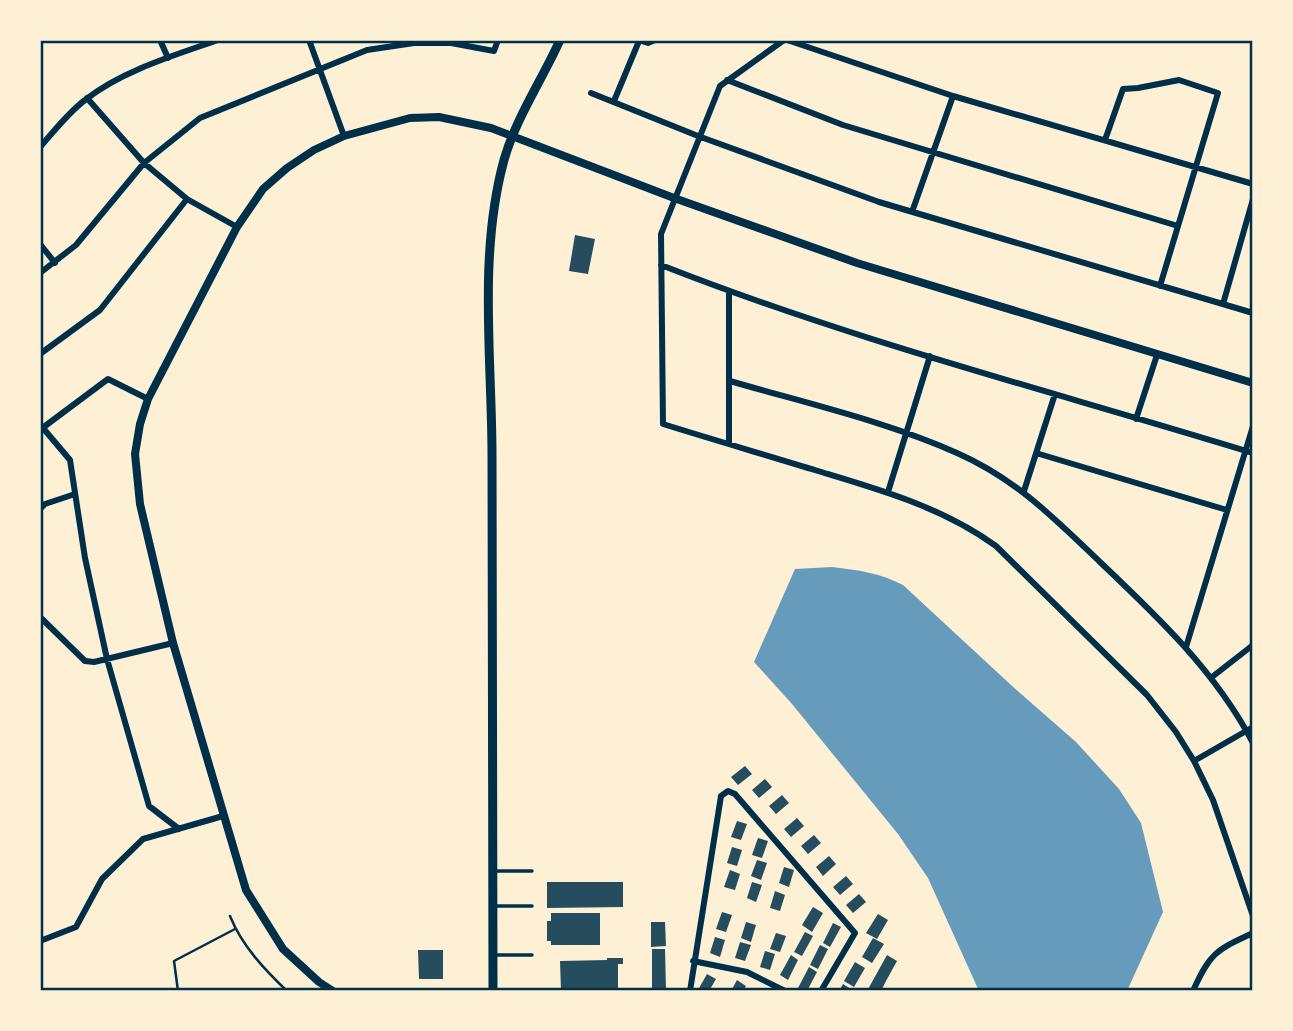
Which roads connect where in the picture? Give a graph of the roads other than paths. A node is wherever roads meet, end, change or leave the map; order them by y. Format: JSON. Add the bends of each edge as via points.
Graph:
{"nodes":[{"id":1,"x":160,"y":40,"type":"edge"},
{"id":2,"x":218,"y":40,"type":"edge"},
{"id":3,"x":309,"y":40,"type":"edge"},
{"id":4,"x":498,"y":40,"type":"edge"},
{"id":5,"x":560,"y":40,"type":"edge"},
{"id":6,"x":655,"y":40,"type":"edge"},
{"id":7,"x":785,"y":40,"type":"edge"},
{"id":8,"x":639,"y":41,"type":"edge"},
{"id":9,"x":168,"y":58,"type":"junction"},
{"id":10,"x":320,"y":68,"type":"junction"},
{"id":11,"x":727,"y":80,"type":"junction"},
{"id":12,"x":591,"y":93,"type":"dead end"},
{"id":13,"x":953,"y":96,"type":"junction"},
{"id":14,"x":86,"y":98,"type":"junction"},
{"id":15,"x":614,"y":101,"type":"junction"},
{"id":16,"x":344,"y":136,"type":"junction"},
{"id":17,"x":513,"y":136,"type":"junction"},
{"id":18,"x":698,"y":136,"type":"junction"},
{"id":19,"x":1105,"y":140,"type":"junction"},
{"id":20,"x":40,"y":146,"type":"edge"},
{"id":21,"x":934,"y":153,"type":"junction"},
{"id":22,"x":144,"y":163,"type":"junction"},
{"id":23,"x":1196,"y":167,"type":"junction"},
{"id":24,"x":1253,"y":184,"type":"edge"},
{"id":25,"x":674,"y":198,"type":"junction"},
{"id":26,"x":187,"y":199,"type":"junction"},
{"id":27,"x":1253,"y":199,"type":"edge"},
{"id":28,"x":912,"y":212,"type":"junction"},
{"id":29,"x":1178,"y":226,"type":"junction"},
{"id":30,"x":237,"y":227,"type":"junction"},
{"id":31,"x":40,"y":244,"type":"edge"},
{"id":32,"x":55,"y":263,"type":"junction"},
{"id":33,"x":661,"y":265,"type":"junction"},
{"id":34,"x":40,"y":273,"type":"edge"},
{"id":35,"x":1160,"y":285,"type":"junction"},
{"id":36,"x":729,"y":292,"type":"junction"},
{"id":37,"x":1223,"y":304,"type":"junction"},
{"id":38,"x":1253,"y":313,"type":"edge"},
{"id":39,"x":40,"y":355,"type":"edge"},
{"id":40,"x":1157,"y":355,"type":"junction"},
{"id":41,"x":930,"y":356,"type":"junction"},
{"id":42,"x":730,"y":381,"type":"junction"},
{"id":43,"x":1253,"y":383,"type":"edge"},
{"id":44,"x":1055,"y":394,"type":"junction"},
{"id":45,"x":148,"y":399,"type":"junction"},
{"id":46,"x":1136,"y":419,"type":"junction"},
{"id":47,"x":1253,"y":426,"type":"edge"},
{"id":48,"x":42,"y":429,"type":"edge"},
{"id":49,"x":905,"y":433,"type":"junction"},
{"id":50,"x":729,"y":444,"type":"junction"},
{"id":51,"x":1249,"y":452,"type":"edge"},
{"id":52,"x":1036,"y":453,"type":"junction"},
{"id":53,"x":1024,"y":491,"type":"junction"},
{"id":54,"x":888,"y":492,"type":"junction"},
{"id":55,"x":75,"y":494,"type":"junction"},
{"id":56,"x":40,"y":509,"type":"edge"},
{"id":57,"x":1227,"y":510,"type":"junction"},
{"id":58,"x":40,"y":617,"type":"edge"},
{"id":59,"x":173,"y":643,"type":"junction"},
{"id":60,"x":1253,"y":645,"type":"edge"},
{"id":61,"x":1186,"y":647,"type":"junction"},
{"id":62,"x":107,"y":659,"type":"junction"},
{"id":63,"x":1212,"y":677,"type":"junction"},
{"id":64,"x":1250,"y":729,"type":"edge"},
{"id":65,"x":1253,"y":744,"type":"edge"},
{"id":66,"x":1194,"y":761,"type":"junction"},
{"id":67,"x":223,"y":816,"type":"junction"},
{"id":68,"x":179,"y":829,"type":"junction"},
{"id":69,"x":494,"y":871,"type":"junction"},
{"id":70,"x":532,"y":871,"type":"dead end"},
{"id":71,"x":494,"y":906,"type":"junction"},
{"id":72,"x":532,"y":906,"type":"dead end"},
{"id":73,"x":1253,"y":916,"type":"edge"},
{"id":74,"x":1253,"y":933,"type":"edge"},
{"id":75,"x":40,"y":941,"type":"edge"},
{"id":76,"x":493,"y":955,"type":"junction"},
{"id":77,"x":532,"y":955,"type":"dead end"},
{"id":78,"x":693,"y":961,"type":"junction"},
{"id":79,"x":333,"y":991,"type":"edge"},
{"id":80,"x":493,"y":991,"type":"edge"},
{"id":81,"x":690,"y":991,"type":"edge"},
{"id":82,"x":785,"y":991,"type":"edge"},
{"id":83,"x":821,"y":991,"type":"edge"},
{"id":84,"x":1193,"y":991,"type":"edge"}],
"edges":[{"from":1,"to":9,"type":"street"},
{"from":2,"to":9,"type":"street"},
{"from":3,"to":10,"type":"street"},
{"from":4,"to":10,"type":"street","via":[[494,51],[451,43],[367,50]]},
{"from":5,"to":17,"type":"main road"},
{"from":6,"to":8,"type":"street"},
{"from":7,"to":11,"type":"street"},
{"from":7,"to":13,"type":"street"},
{"from":8,"to":15,"type":"street"},
{"from":9,"to":14,"type":"street"},
{"from":10,"to":16,"type":"street"},
{"from":10,"to":22,"type":"street","via":[[200,118]]},
{"from":11,"to":18,"type":"street"},
{"from":11,"to":21,"type":"street","via":[[843,125]]},
{"from":12,"to":15,"type":"street"},
{"from":13,"to":19,"type":"street"},
{"from":13,"to":21,"type":"street"},
{"from":14,"to":20,"type":"street"},
{"from":14,"to":22,"type":"street"},
{"from":15,"to":18,"type":"street"},
{"from":16,"to":17,"type":"street","via":[[410,118],[439,117]]},
{"from":16,"to":30,"type":"street","via":[[288,168],[264,189]]},
{"from":17,"to":25,"type":"street"},
{"from":17,"to":69,"type":"main road","via":[[495,206],[489,296]]},
{"from":18,"to":25,"type":"street"},
{"from":18,"to":28,"type":"street"},
{"from":19,"to":23,"type":"street"},
{"from":19,"to":23,"type":"street","via":[[1123,89],[1179,80],[1218,93]]},
{"from":21,"to":28,"type":"street"},
{"from":21,"to":29,"type":"street"},
{"from":22,"to":26,"type":"street"},
{"from":22,"to":32,"type":"street","via":[[76,245]]},
{"from":23,"to":24,"type":"street"},
{"from":23,"to":29,"type":"street"},
{"from":25,"to":33,"type":"street","via":[[661,234]]},
{"from":25,"to":40,"type":"street","via":[[857,263]]},
{"from":26,"to":30,"type":"street"},
{"from":26,"to":39,"type":"street","via":[[100,310]]},
{"from":27,"to":37,"type":"street"},
{"from":28,"to":35,"type":"street"},
{"from":29,"to":35,"type":"street"},
{"from":30,"to":45,"type":"street"},
{"from":31,"to":32,"type":"street"},
{"from":32,"to":34,"type":"street"},
{"from":33,"to":36,"type":"street"},
{"from":33,"to":50,"type":"street","via":[[663,424]]},
{"from":35,"to":37,"type":"street"},
{"from":36,"to":41,"type":"street"},
{"from":36,"to":42,"type":"street"},
{"from":37,"to":38,"type":"street"},
{"from":40,"to":43,"type":"street"},
{"from":40,"to":46,"type":"street"},
{"from":41,"to":44,"type":"street"},
{"from":41,"to":49,"type":"street"},
{"from":42,"to":49,"type":"street"},
{"from":42,"to":50,"type":"street"},
{"from":44,"to":46,"type":"street"},
{"from":44,"to":52,"type":"street"},
{"from":45,"to":48,"type":"street","via":[[108,379]]},
{"from":45,"to":59,"type":"street","via":[[135,454],[137,477]]},
{"from":46,"to":51,"type":"street"},
{"from":47,"to":51,"type":"street"},
{"from":48,"to":55,"type":"street","via":[[70,460]]},
{"from":49,"to":53,"type":"street","via":[[959,454]]},
{"from":49,"to":54,"type":"street"},
{"from":50,"to":54,"type":"street"},
{"from":51,"to":57,"type":"street"},
{"from":52,"to":53,"type":"street"},
{"from":52,"to":57,"type":"street"},
{"from":53,"to":61,"type":"street"},
{"from":54,"to":66,"type":"street","via":[[941,512],[996,546],[1147,695]]},
{"from":55,"to":56,"type":"street"},
{"from":55,"to":62,"type":"street"},
{"from":57,"to":61,"type":"street"},
{"from":58,"to":62,"type":"street","via":[[85,661]]},
{"from":59,"to":62,"type":"street"},
{"from":59,"to":67,"type":"street"},
{"from":60,"to":63,"type":"street"},
{"from":61,"to":63,"type":"street"},
{"from":62,"to":68,"type":"street","via":[[149,807]]},
{"from":63,"to":64,"type":"street"},
{"from":64,"to":65,"type":"street"},
{"from":64,"to":66,"type":"street"},
{"from":66,"to":73,"type":"street","via":[[1213,800]]},
{"from":67,"to":68,"type":"street"},
{"from":67,"to":79,"type":"street","via":[[252,903],[283,949]]},
{"from":68,"to":75,"type":"street","via":[[143,839],[102,879],[76,927]]},
{"from":69,"to":70,"type":"lane"},
{"from":69,"to":71,"type":"main road"},
{"from":71,"to":72,"type":"lane"},
{"from":71,"to":76,"type":"main road"},
{"from":74,"to":84,"type":"street","via":[[1226,945],[1206,962]]},
{"from":76,"to":77,"type":"lane"},
{"from":76,"to":80,"type":"main road"},
{"from":78,"to":81,"type":"street"},
{"from":78,"to":82,"type":"street","via":[[747,972]]},
{"from":78,"to":83,"type":"street","via":[[721,796],[728,791],[736,794],[855,933]]}]}
